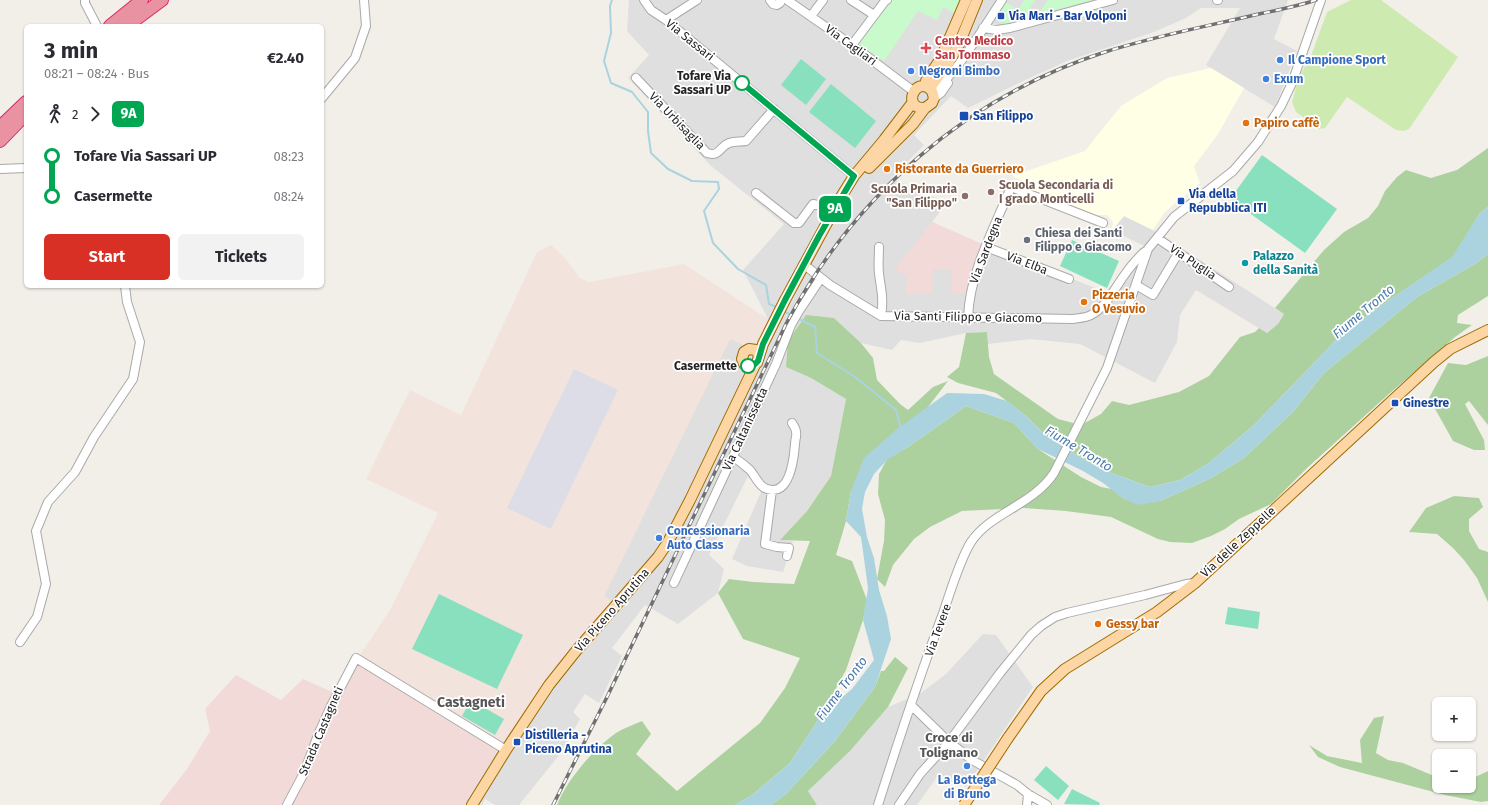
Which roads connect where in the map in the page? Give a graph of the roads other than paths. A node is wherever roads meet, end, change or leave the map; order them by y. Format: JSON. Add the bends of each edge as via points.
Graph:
{"nodes":[{"id":1,"x":142,"y":0,"type":"edge"},
{"id":2,"x":162,"y":0,"type":"edge"},
{"id":3,"x":364,"y":0,"type":"edge"},
{"id":4,"x":644,"y":0,"type":"edge"},
{"id":5,"x":697,"y":0,"type":"edge"},
{"id":6,"x":770,"y":0,"type":"edge"},
{"id":7,"x":781,"y":0,"type":"edge"},
{"id":8,"x":787,"y":0,"type":"edge"},
{"id":9,"x":823,"y":0,"type":"edge"},
{"id":10,"x":852,"y":0,"type":"edge"},
{"id":11,"x":887,"y":0,"type":"edge"},
{"id":12,"x":966,"y":0,"type":"edge"},
{"id":13,"x":977,"y":0,"type":"edge"},
{"id":14,"x":1002,"y":0,"type":"edge"},
{"id":15,"x":1113,"y":0,"type":"edge"},
{"id":16,"x":1321,"y":0,"type":"edge"},
{"id":17,"x":85,"y":1,"type":"edge"},
{"id":18,"x":811,"y":16,"type":"junction"},
{"id":19,"x":874,"y":16,"type":"junction"},
{"id":20,"x":666,"y":20,"type":"junction"},
{"id":21,"x":96,"y":24,"type":"edge"},
{"id":22,"x":112,"y":24,"type":"edge"},
{"id":23,"x":130,"y":24,"type":"edge"},
{"id":24,"x":983,"y":28,"type":"junction"},
{"id":25,"x":959,"y":44,"type":"junction"},
{"id":26,"x":852,"y":45,"type":"junction"},
{"id":27,"x":969,"y":49,"type":"junction"},
{"id":28,"x":636,"y":78,"type":"dead end"},
{"id":29,"x":913,"y":91,"type":"junction"},
{"id":30,"x":930,"y":91,"type":"junction"},
{"id":31,"x":324,"y":96,"type":"edge"},
{"id":32,"x":913,"y":102,"type":"junction"},
{"id":33,"x":24,"y":104,"type":"edge"},
{"id":34,"x":926,"y":108,"type":"junction"},
{"id":35,"x":774,"y":109,"type":"junction"},
{"id":36,"x":24,"y":116,"type":"edge"},
{"id":37,"x":0,"y":127,"type":"edge"},
{"id":38,"x":0,"y":141,"type":"edge"},
{"id":39,"x":24,"y":168,"type":"edge"},
{"id":40,"x":0,"y":169,"type":"edge"},
{"id":41,"x":854,"y":176,"type":"junction"},
{"id":42,"x":756,"y":193,"type":"dead end"},
{"id":43,"x":835,"y":209,"type":"junction"},
{"id":44,"x":1103,"y":223,"type":"dead end"},
{"id":45,"x":1157,"y":238,"type":"junction"},
{"id":46,"x":879,"y":247,"type":"dead end"},
{"id":47,"x":986,"y":247,"type":"junction"},
{"id":48,"x":1148,"y":249,"type":"junction"},
{"id":49,"x":1179,"y":252,"type":"junction"},
{"id":50,"x":803,"y":271,"type":"junction"},
{"id":51,"x":1124,"y":276,"type":"junction"},
{"id":52,"x":821,"y":278,"type":"junction"},
{"id":53,"x":1069,"y":279,"type":"dead end"},
{"id":54,"x":1136,"y":283,"type":"junction"},
{"id":55,"x":1229,"y":287,"type":"dead end"},
{"id":56,"x":125,"y":288,"type":"edge"},
{"id":57,"x":881,"y":316,"type":"junction"},
{"id":58,"x":968,"y":317,"type":"junction"},
{"id":59,"x":1488,"y":330,"type":"edge"},
{"id":60,"x":792,"y":423,"type":"dead end"},
{"id":61,"x":733,"y":457,"type":"junction"},
{"id":62,"x":772,"y":490,"type":"junction"},
{"id":63,"x":787,"y":556,"type":"dead end"},
{"id":64,"x":674,"y":583,"type":"dead end"},
{"id":65,"x":1195,"y":583,"type":"junction"},
{"id":66,"x":20,"y":642,"type":"dead end"},
{"id":67,"x":912,"y":706,"type":"junction"},
{"id":68,"x":949,"y":742,"type":"junction"},
{"id":69,"x":506,"y":750,"type":"junction"},
{"id":70,"x":1028,"y":794,"type":"junction"},
{"id":71,"x":287,"y":805,"type":"edge"},
{"id":72,"x":472,"y":805,"type":"edge"},
{"id":73,"x":878,"y":805,"type":"edge"},
{"id":74,"x":899,"y":805,"type":"edge"},
{"id":75,"x":964,"y":805,"type":"edge"},
{"id":76,"x":1027,"y":805,"type":"edge"},
{"id":77,"x":1047,"y":805,"type":"edge"}],
"edges":[{"from":1,"to":22,"type":"highway"},
{"from":2,"to":23,"type":"highway"},
{"from":3,"to":31,"type":"street","via":[[366,26],[356,58]]},
{"from":4,"to":20,"type":"street","name":"Via Sassari","via":[[651,10]]},
{"from":5,"to":20,"type":"street"},
{"from":6,"to":7,"type":"street","via":[[777,5]]},
{"from":8,"to":18,"type":"street","name":"Via Cagliari"},
{"from":9,"to":18,"type":"street"},
{"from":10,"to":19,"type":"street"},
{"from":11,"to":19,"type":"street"},
{"from":12,"to":30,"type":"main road"},
{"from":13,"to":25,"type":"main road"},
{"from":14,"to":24,"type":"street"},
{"from":15,"to":24,"type":"street","via":[[1010,28]]},
{"from":16,"to":45,"type":"street","via":[[1292,83],[1258,142],[1233,171],[1174,217]]},
{"from":17,"to":21,"type":"street"},
{"from":18,"to":26,"type":"street","name":"Via Cagliari"},
{"from":19,"to":26,"type":"street"},
{"from":20,"to":35,"type":"street","name":"Via Sassari"},
{"from":24,"to":27,"type":"street"},
{"from":25,"to":27,"type":"street"},
{"from":25,"to":30,"type":"main road"},
{"from":26,"to":29,"type":"street","name":"Via Cagliari"},
{"from":27,"to":30,"type":"street","via":[[939,87]]},
{"from":28,"to":35,"type":"street","name":"Via Urbisaglia","via":[[707,153],[713,155],[726,144],[746,141]]},
{"from":29,"to":30,"type":"main road","via":[[918,87]]},
{"from":29,"to":32,"type":"main road"},
{"from":30,"to":34,"type":"main road","via":[[932,103]]},
{"from":32,"to":34,"type":"main road","via":[[918,108]]},
{"from":32,"to":41,"type":"main road"},
{"from":33,"to":37,"type":"highway"},
{"from":34,"to":50,"type":"main road","via":[[859,179]]},
{"from":35,"to":41,"type":"street","name":"Via Sassari"},
{"from":36,"to":38,"type":"highway"},
{"from":39,"to":40,"type":"street"},
{"from":41,"to":43,"type":"main road"},
{"from":42,"to":43,"type":"street","via":[[794,223],[799,223],[813,204]]},
{"from":43,"to":50,"type":"main road"},
{"from":44,"to":47,"type":"street","name":"Via Sardegna","via":[[1011,187]]},
{"from":45,"to":48,"type":"street"},
{"from":45,"to":49,"type":"street","name":"Via Puglia"},
{"from":46,"to":57,"type":"street","via":[[883,304]]},
{"from":47,"to":53,"type":"street","name":"Via Elba"},
{"from":47,"to":58,"type":"street","name":"Via Sardegna","via":[[970,292]]},
{"from":48,"to":51,"type":"street","name":"Via Santi Filippo e Giacomo"},
{"from":48,"to":54,"type":"street","name":"Via Tevere"},
{"from":49,"to":54,"type":"street","via":[[1153,295]]},
{"from":49,"to":55,"type":"street","name":"Via Puglia"},
{"from":50,"to":52,"type":"street","name":"Via Santi Filippo e Giacomo"},
{"from":50,"to":69,"type":"main road","name":"Via Piceno Aprutina","via":[[756,356],[749,377],[668,542],[558,673]]},
{"from":51,"to":54,"type":"street","via":[[1133,276]]},
{"from":51,"to":58,"type":"street","name":"Via Santi Filippo e Giacomo","via":[[1104,304],[1084,318]]},
{"from":52,"to":57,"type":"street","name":"Via Santi Filippo e Giacomo"},
{"from":52,"to":61,"type":"street","name":"Via Caltanissetta","via":[[791,326]]},
{"from":54,"to":67,"type":"street","name":"Via Tevere","via":[[1109,361],[1051,476],[1043,487],[986,526],[971,542],[933,640]]},
{"from":56,"to":66,"type":"street","via":[[127,302],[140,342],[132,378],[75,472],[48,502],[36,531],[46,584],[37,617]]},
{"from":57,"to":58,"type":"street","name":"Via Santi Filippo e Giacomo"},
{"from":59,"to":65,"type":"main road","name":"Via delle Zeppelle","via":[[1450,349],[1434,362]]},
{"from":60,"to":62,"type":"street","via":[[796,431],[790,472],[786,482]]},
{"from":61,"to":62,"type":"street","via":[[741,462],[764,488]]},
{"from":61,"to":64,"type":"street","name":"Via Caltanissetta"},
{"from":62,"to":63,"type":"street","via":[[765,544],[789,548]]},
{"from":65,"to":68,"type":"street","name":"Via delle Zeppelle","via":[[1067,613],[1041,626],[1000,673]]},
{"from":65,"to":75,"type":"main road","bridge":true,"via":[[1157,612],[1065,669],[1041,691]]},
{"from":67,"to":68,"type":"street"},
{"from":67,"to":73,"type":"street","name":"Via Tevere"},
{"from":68,"to":70,"type":"street","via":[[972,760]]},
{"from":68,"to":74,"type":"street","name":"Via delle Zeppelle","via":[[920,774]]},
{"from":69,"to":71,"type":"street","name":"Strada Castagneti","via":[[356,658],[331,706],[304,773]]},
{"from":69,"to":72,"type":"main road","name":"Via Piceno Aprutina"},
{"from":70,"to":76,"type":"street"},
{"from":70,"to":77,"type":"street"}]}
